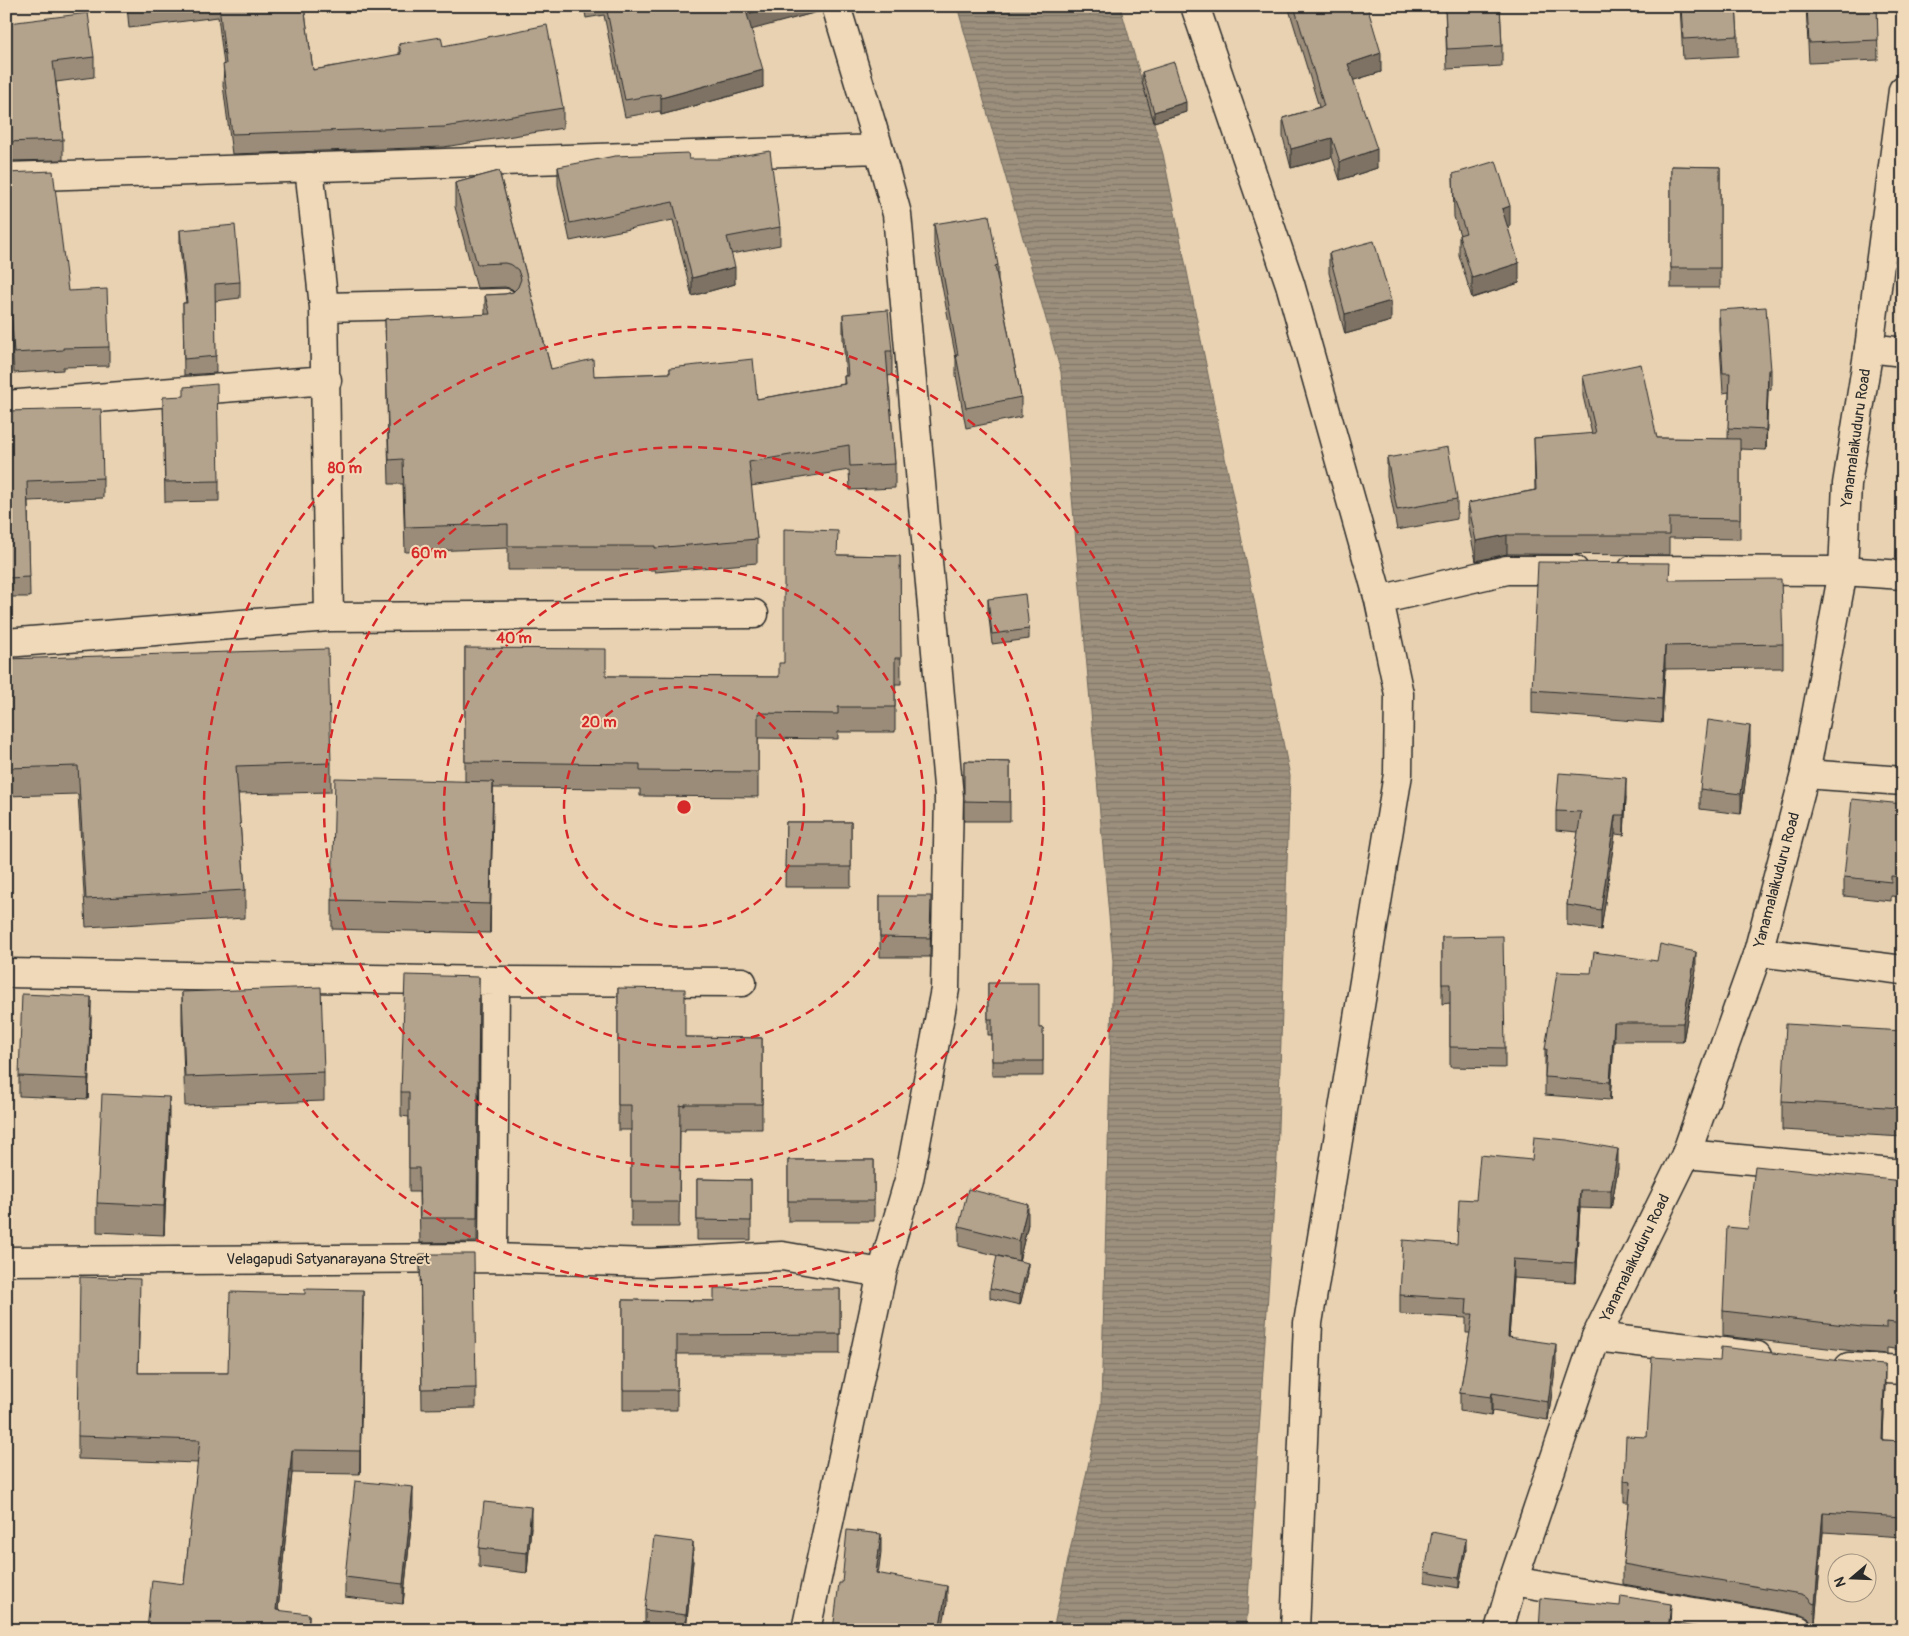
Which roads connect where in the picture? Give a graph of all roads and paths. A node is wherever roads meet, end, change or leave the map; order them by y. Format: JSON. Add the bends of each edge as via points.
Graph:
{"nodes":[{"id":1,"x":836,"y":6,"type":"edge"},
{"id":2,"x":1201,"y":8,"type":"edge"},
{"id":3,"x":1903,"y":90,"type":"edge"},
{"id":4,"x":879,"y":149,"type":"junction"},
{"id":5,"x":310,"y":167,"type":"junction"},
{"id":6,"x":6,"y":177,"type":"edge"},
{"id":7,"x":505,"y":303,"type":"edge"},
{"id":8,"x":324,"y":306,"type":"junction"},
{"id":9,"x":1869,"y":348,"type":"junction"},
{"id":10,"x":1903,"y":352,"type":"edge"},
{"id":11,"x":327,"y":380,"type":"junction"},
{"id":12,"x":6,"y":405,"type":"edge"},
{"id":13,"x":1843,"y":570,"type":"junction"},
{"id":14,"x":1903,"y":575,"type":"edge"},
{"id":15,"x":1379,"y":600,"type":"junction"},
{"id":16,"x":754,"y":614,"type":"dead end"},
{"id":17,"x":329,"y":617,"type":"junction"},
{"id":18,"x":6,"y":644,"type":"edge"},
{"id":19,"x":1805,"y":774,"type":"junction"},
{"id":20,"x":1903,"y":781,"type":"edge"},
{"id":21,"x":1758,"y":952,"type":"junction"},
{"id":22,"x":1903,"y":970,"type":"edge"},
{"id":23,"x":6,"y":973,"type":"edge"},
{"id":24,"x":495,"y":981,"type":"junction"},
{"id":25,"x":742,"y":982,"type":"dead end"},
{"id":26,"x":1686,"y":1154,"type":"junction"},
{"id":27,"x":1903,"y":1174,"type":"edge"},
{"id":28,"x":493,"y":1258,"type":"junction"},
{"id":29,"x":6,"y":1261,"type":"edge"},
{"id":30,"x":882,"y":1273,"type":"junction"},
{"id":31,"x":1596,"y":1337,"type":"junction"},
{"id":32,"x":1782,"y":1359,"type":"edge"},
{"id":33,"x":1822,"y":1363,"type":"edge"},
{"id":34,"x":1903,"y":1370,"type":"edge"},
{"id":35,"x":1513,"y":1581,"type":"junction"},
{"id":36,"x":806,"y":1630,"type":"edge"},
{"id":37,"x":1294,"y":1630,"type":"edge"},
{"id":38,"x":1499,"y":1630,"type":"edge"},
{"id":39,"x":1798,"y":1630,"type":"edge"}],
"edges":[{"from":1,"to":4,"type":"street"},
{"from":2,"to":15,"type":"street","via":[[1290,284]]},
{"from":3,"to":9,"type":"street","name":"Yanamalaikuduru Road"},
{"from":4,"to":5,"type":"street"},
{"from":4,"to":30,"type":"street","via":[[897,214],[949,797],[945,989],[909,1180]]},
{"from":5,"to":6,"type":"street"},
{"from":5,"to":8,"type":"street"},
{"from":7,"to":8,"type":"street"},
{"from":8,"to":11,"type":"street"},
{"from":9,"to":10,"type":"street"},
{"from":9,"to":13,"type":"street","name":"Yanamalaikuduru Road","via":[[1847,484]]},
{"from":11,"to":12,"type":"street"},
{"from":11,"to":17,"type":"street"},
{"from":13,"to":14,"type":"street"},
{"from":13,"to":15,"type":"street","via":[[1507,570]]},
{"from":13,"to":19,"type":"street","name":"Yanamalaikuduru Road"},
{"from":15,"to":37,"type":"street","via":[[1399,694],[1398,774],[1308,1323]]},
{"from":16,"to":17,"type":"street"},
{"from":17,"to":18,"type":"street"},
{"from":19,"to":20,"type":"street"},
{"from":19,"to":21,"type":"street","name":"Yanamalaikuduru Road"},
{"from":21,"to":22,"type":"street"},
{"from":21,"to":26,"type":"street","name":"Yanamalaikuduru Road"},
{"from":23,"to":24,"type":"street"},
{"from":24,"to":25,"type":"street"},
{"from":24,"to":28,"type":"street"},
{"from":26,"to":27,"type":"street"},
{"from":26,"to":31,"type":"street","name":"Yanamalaikuduru Road"},
{"from":28,"to":29,"type":"street","name":"Velagapudi Satyanarayana Street"},
{"from":28,"to":30,"type":"street","name":"Velagapudi Satyanarayana Street","via":[[650,1263],[782,1256]]},
{"from":30,"to":36,"type":"street"},
{"from":31,"to":32,"type":"street"},
{"from":31,"to":35,"type":"street","name":"Yanamalaikuduru Road"},
{"from":33,"to":34,"type":"street"},
{"from":35,"to":38,"type":"street","name":"Yanamalaikuduru Road"},
{"from":35,"to":39,"type":"street"}]}
